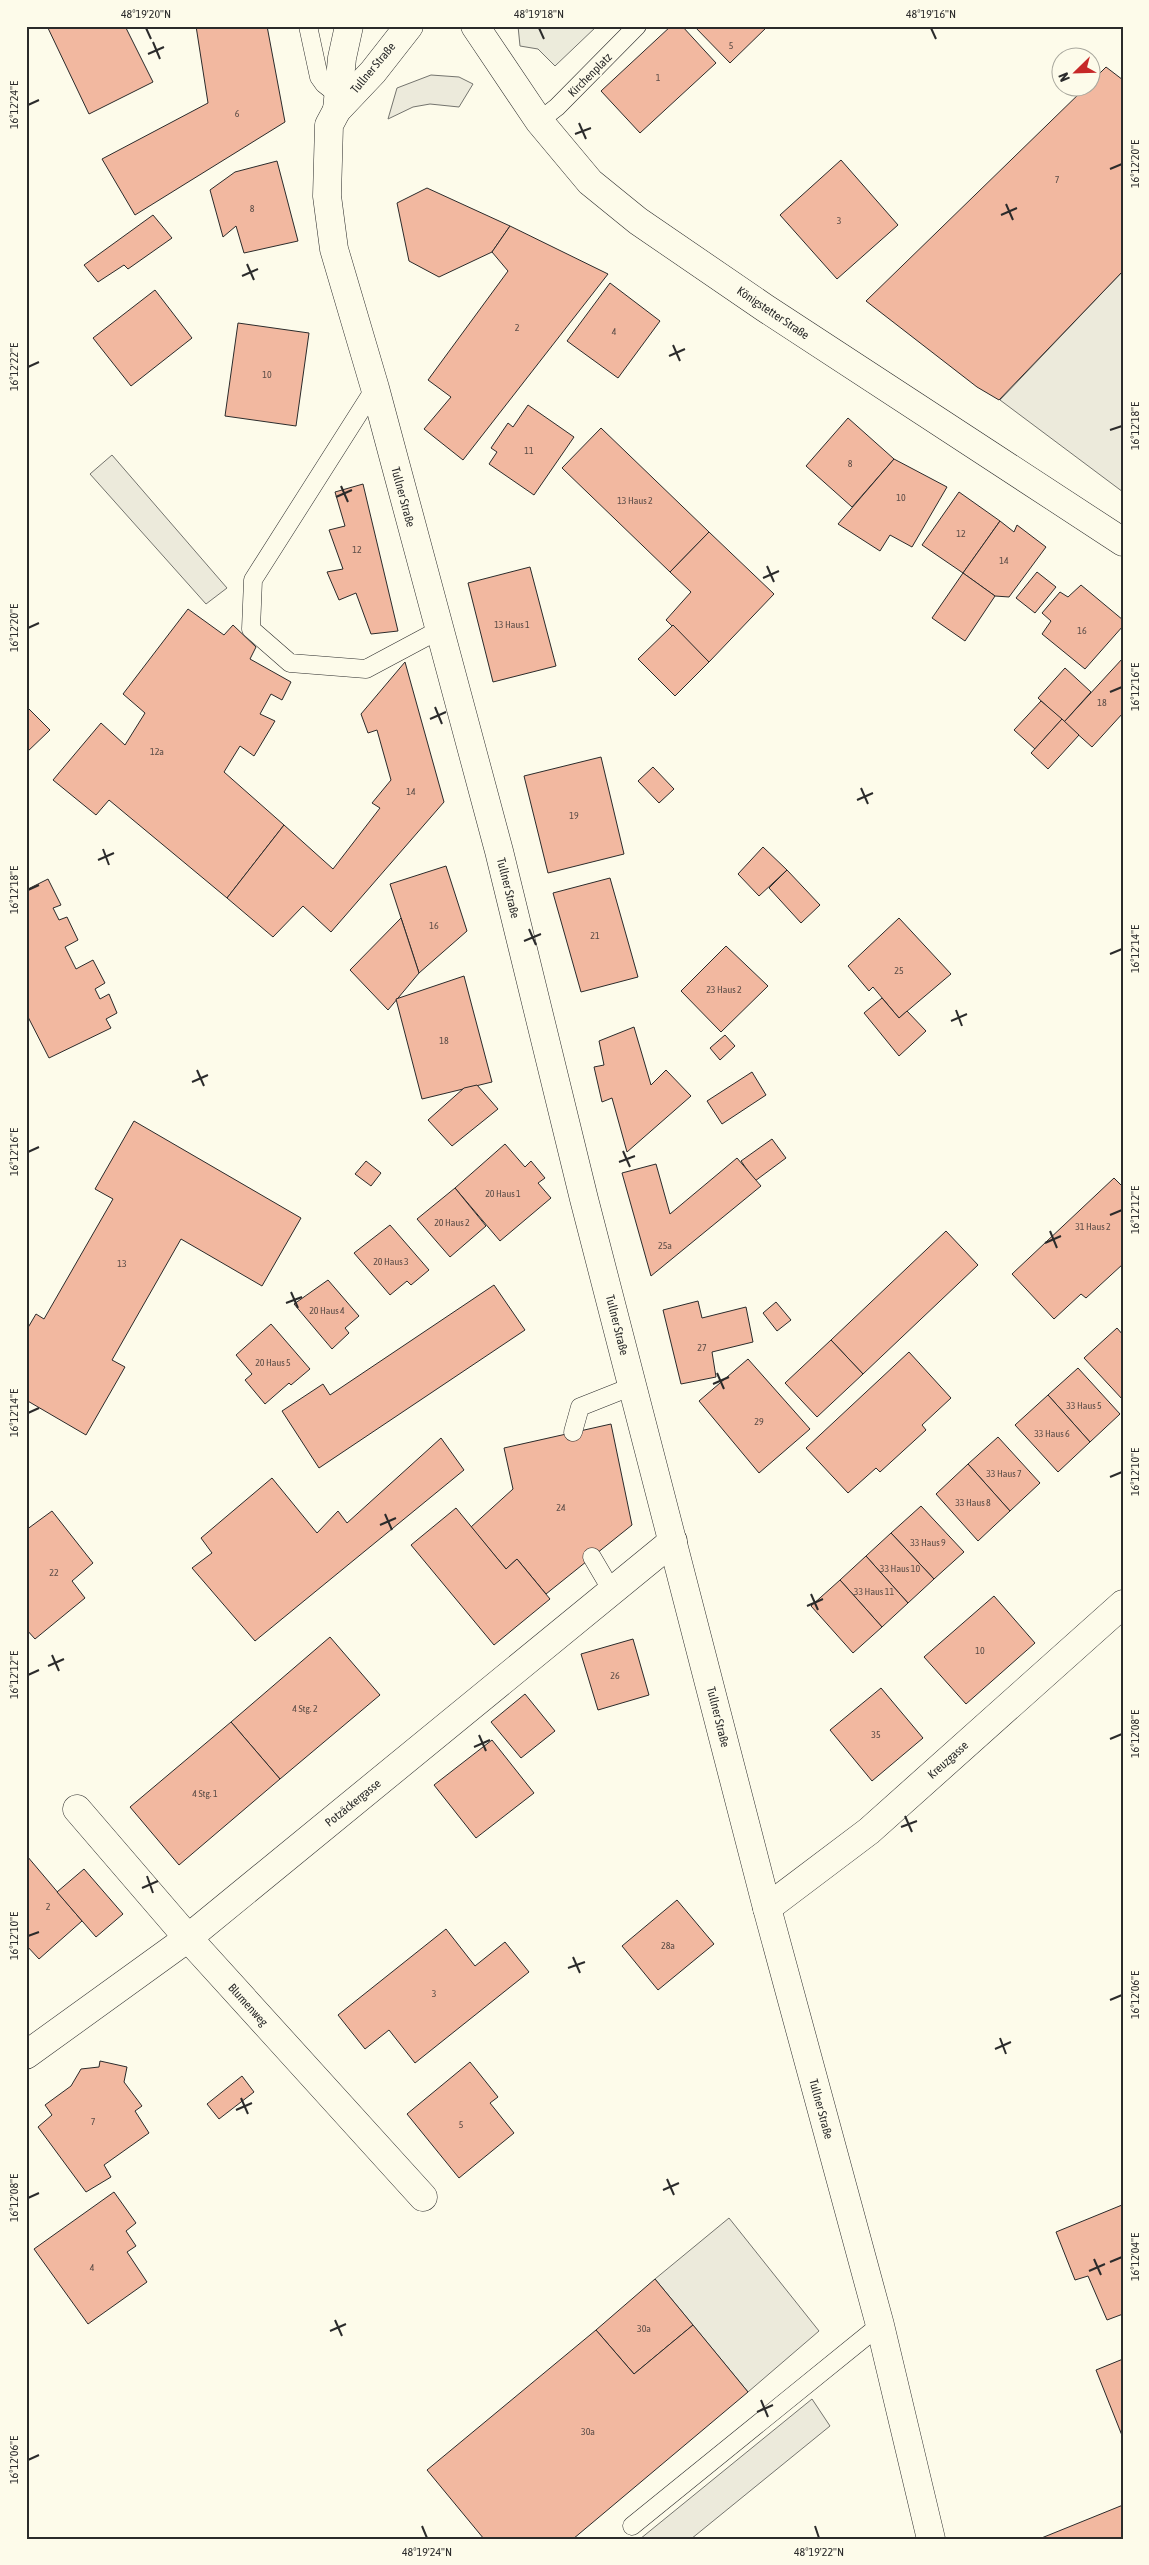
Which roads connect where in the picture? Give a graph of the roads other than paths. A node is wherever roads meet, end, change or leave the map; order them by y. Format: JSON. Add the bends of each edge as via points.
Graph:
{"nodes":[{"id":1,"x":308,"y":26,"type":"edge"},
{"id":2,"x":349,"y":26,"type":"edge"},
{"id":3,"x":409,"y":26,"type":"edge"},
{"id":4,"x":475,"y":26,"type":"edge"},
{"id":5,"x":637,"y":26,"type":"edge"},
{"id":6,"x":338,"y":103,"type":"junction"},
{"id":7,"x":539,"y":121,"type":"junction"},
{"id":8,"x":375,"y":388,"type":"junction"},
{"id":9,"x":1123,"y":542,"type":"edge"},
{"id":10,"x":439,"y":630,"type":"junction"},
{"id":11,"x":633,"y":1386,"type":"junction"},
{"id":12,"x":573,"y":1432,"type":"dead end"},
{"id":13,"x":673,"y":1541,"type":"junction"},
{"id":14,"x":592,"y":1557,"type":"dead end"},
{"id":15,"x":612,"y":1591,"type":"junction"},
{"id":16,"x":1123,"y":1604,"type":"edge"},
{"id":17,"x":77,"y":1809,"type":"dead end"},
{"id":18,"x":767,"y":1908,"type":"junction"},
{"id":19,"x":188,"y":1938,"type":"junction"},
{"id":20,"x":26,"y":2055,"type":"edge"},
{"id":21,"x":423,"y":2197,"type":"dead end"},
{"id":22,"x":880,"y":2325,"type":"junction"},
{"id":23,"x":632,"y":2526,"type":"dead end"},
{"id":24,"x":931,"y":2539,"type":"edge"}],
"edges":[{"from":1,"to":6,"type":"lane","via":[[319,77]]},
{"from":2,"to":6,"type":"main road","name":"Tullner Straße"},
{"from":3,"to":6,"type":"main road","name":"Tullner Straße","via":[[374,72]]},
{"from":4,"to":7,"type":"main road","name":"Königstetter Straße"},
{"from":5,"to":7,"type":"lane","name":"Kirchenplatz","via":[[558,107]]},
{"from":6,"to":8,"type":"main road","name":"Tullner Straße","via":[[329,125],[327,196],[334,249]]},
{"from":7,"to":9,"type":"main road","name":"Königstetter Straße","via":[[590,182],[638,221]]},
{"from":8,"to":10,"type":"main road","name":"Tullner Straße"},
{"from":8,"to":10,"type":"lane","via":[[252,580],[250,629],[290,663],[366,669]]},
{"from":10,"to":11,"type":"main road","name":"Tullner Straße","via":[[499,851]]},
{"from":11,"to":12,"type":"lane","via":[[580,1407]]},
{"from":11,"to":13,"type":"main road","name":"Tullner Straße"},
{"from":13,"to":15,"type":"main road","name":"Potzäckergasse"},
{"from":13,"to":18,"type":"main road","name":"Tullner Straße"},
{"from":14,"to":15,"type":"lane"},
{"from":15,"to":19,"type":"main road","name":"Potzäckergasse"},
{"from":16,"to":18,"type":"main road","name":"Kreuzgasse","via":[[869,1831]]},
{"from":17,"to":19,"type":"main road","name":"Blumenweg"},
{"from":18,"to":22,"type":"main road","name":"Tullner Straße"},
{"from":19,"to":20,"type":"main road","name":"Potzäckergasse"},
{"from":19,"to":21,"type":"main road","name":"Blumenweg"},
{"from":22,"to":23,"type":"lane"},
{"from":22,"to":24,"type":"main road","name":"Tullner Straße"}]}
